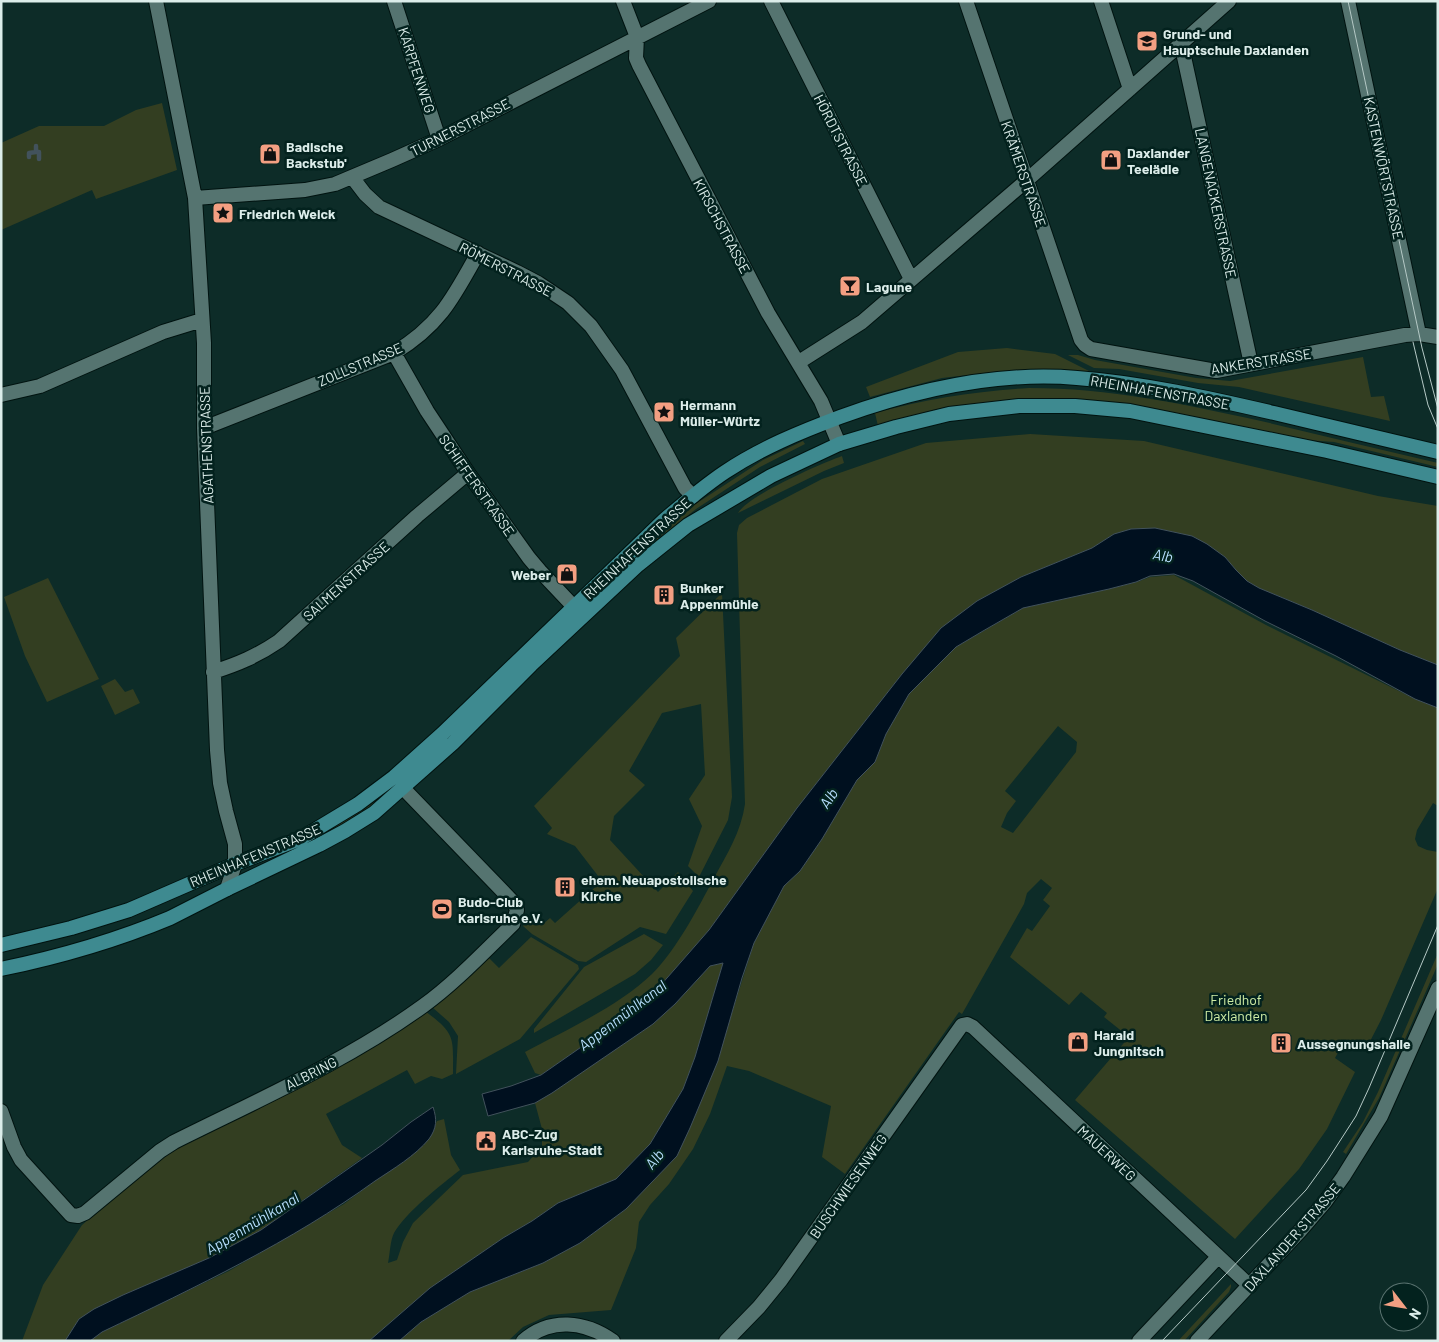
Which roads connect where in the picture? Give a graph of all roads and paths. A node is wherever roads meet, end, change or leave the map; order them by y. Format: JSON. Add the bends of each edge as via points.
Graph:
{"nodes":[{"id":1,"x":156,"y":1,"type":"edge"},
{"id":2,"x":394,"y":1,"type":"edge"},
{"id":3,"x":623,"y":1,"type":"edge"},
{"id":4,"x":709,"y":1,"type":"edge"},
{"id":5,"x":771,"y":1,"type":"edge"},
{"id":6,"x":966,"y":1,"type":"edge"},
{"id":7,"x":1102,"y":1,"type":"edge"},
{"id":8,"x":1229,"y":1,"type":"edge"},
{"id":9,"x":1348,"y":1,"type":"edge"},
{"id":10,"x":637,"y":37,"type":"junction"},
{"id":11,"x":1182,"y":43,"type":"junction"},
{"id":12,"x":1130,"y":89,"type":"junction"},
{"id":13,"x":439,"y":139,"type":"junction"},
{"id":14,"x":352,"y":177,"type":"junction"},
{"id":15,"x":1026,"y":180,"type":"junction"},
{"id":16,"x":195,"y":198,"type":"junction"},
{"id":17,"x":478,"y":253,"type":"junction"},
{"id":18,"x":911,"y":279,"type":"junction"},
{"id":19,"x":202,"y":320,"type":"junction"},
{"id":20,"x":1419,"y":334,"type":"junction"},
{"id":21,"x":1438,"y":337,"type":"edge"},
{"id":22,"x":1085,"y":345,"type":"joint"},
{"id":23,"x":394,"y":353,"type":"junction"},
{"id":24,"x":799,"y":362,"type":"junction"},
{"id":25,"x":1251,"y":364,"type":"junction"},
{"id":26,"x":1,"y":395,"type":"edge"},
{"id":27,"x":830,"y":421,"type":"junction"},
{"id":28,"x":204,"y":428,"type":"junction"},
{"id":29,"x":839,"y":444,"type":"junction"},
{"id":30,"x":1438,"y":452,"type":"edge"},
{"id":31,"x":468,"y":473,"type":"junction"},
{"id":32,"x":1438,"y":477,"type":"edge"},
{"id":33,"x":693,"y":496,"type":"junction"},
{"id":34,"x":574,"y":607,"type":"junction"},
{"id":35,"x":213,"y":672,"type":"junction"},
{"id":36,"x":403,"y":788,"type":"junction"},
{"id":37,"x":234,"y":864,"type":"junction"},
{"id":38,"x":227,"y":889,"type":"junction"},
{"id":39,"x":1,"y":945,"type":"edge"},
{"id":40,"x":1,"y":969,"type":"edge"},
{"id":41,"x":1438,"y":988,"type":"edge"},
{"id":42,"x":962,"y":1025,"type":"joint"},
{"id":43,"x":1,"y":1111,"type":"edge"},
{"id":44,"x":1218,"y":1257,"type":"junction"},
{"id":45,"x":1250,"y":1286,"type":"junction"},
{"id":46,"x":612,"y":1340,"type":"edge"},
{"id":47,"x":523,"y":1341,"type":"edge"},
{"id":48,"x":726,"y":1341,"type":"edge"},
{"id":49,"x":1139,"y":1341,"type":"edge"},
{"id":50,"x":1197,"y":1341,"type":"edge"}],
"edges":[{"from":1,"to":16,"type":"street","name":"AGATHENSTRASSE"},
{"from":2,"to":13,"type":"street","name":"KARPFENWEG"},
{"from":3,"to":10,"type":"street","name":"KIRSCHSTRASSE"},
{"from":4,"to":10,"type":"street","name":"TURNERSTRASSE"},
{"from":5,"to":18,"type":"street","name":"HÖRDTSTRASSE"},
{"from":6,"to":15,"type":"street","name":"KRÄMERSTRASSE"},
{"from":7,"to":12,"type":"street"},
{"from":8,"to":11,"type":"street"},
{"from":9,"to":20,"type":"street","name":"KASTENWÖRTSTRASSE"},
{"from":10,"to":13,"type":"street","name":"TURNERSTRASSE"},
{"from":10,"to":24,"type":"street","name":"KIRSCHSTRASSE","via":[[639,65],[768,313]]},
{"from":11,"to":12,"type":"street"},
{"from":11,"to":25,"type":"street","name":"LANGENACKERSTRASSE"},
{"from":12,"to":15,"type":"street"},
{"from":13,"to":14,"type":"street","name":"TURNERSTRASSE"},
{"from":14,"to":16,"type":"street","name":"TURNERSTRASSE","via":[[305,190]]},
{"from":14,"to":17,"type":"street","name":"RÖMERSTRASSE","via":[[379,207]]},
{"from":15,"to":18,"type":"street"},
{"from":15,"to":22,"type":"street","name":"KRÄMERSTRASSE"},
{"from":16,"to":19,"type":"street","name":"AGATHENSTRASSE"},
{"from":17,"to":23,"type":"street","name":"ZOLLSTRASSE","via":[[444,311],[415,340]]},
{"from":17,"to":33,"type":"street","name":"RÖMERSTRASSE","via":[[554,292],[591,326],[622,370]]},
{"from":18,"to":24,"type":"street","via":[[862,322]]},
{"from":19,"to":26,"type":"street","via":[[163,332],[40,386]]},
{"from":19,"to":28,"type":"street","name":"AGATHENSTRASSE"},
{"from":20,"to":21,"type":"street","name":"ANKERSTRASSE"},
{"from":20,"to":25,"type":"street","name":"ANKERSTRASSE"},
{"from":22,"to":25,"type":"street","name":"ANKERSTRASSE","via":[[1091,349],[1204,370]]},
{"from":23,"to":28,"type":"street","name":"ZOLLSTRASSE"},
{"from":23,"to":31,"type":"street","name":"SCHIFFERSTRASSE"},
{"from":24,"to":27,"type":"street","name":"KIRSCHSTRASSE"},
{"from":27,"to":29,"type":"street","name":"KIRSCHSTRASSE"},
{"from":27,"to":30,"type":"main road","name":"RHEINHAFENSTRASSE","via":[[875,404],[946,386],[1009,378],[1075,378],[1129,383],[1186,394]]},
{"from":27,"to":33,"type":"main road","name":"RHEINHAFENSTRASSE","via":[[771,446],[725,472]]},
{"from":28,"to":35,"type":"street","name":"AGATHENSTRASSE"},
{"from":29,"to":32,"type":"main road","name":"RHEINHAFENSTRASSE","via":[[949,414],[1019,406],[1076,406],[1140,413],[1327,450]]},
{"from":29,"to":36,"type":"main road","name":"RHEINHAFENSTRASSE","via":[[771,476],[688,526],[638,565]]},
{"from":31,"to":34,"type":"street","name":"SCHIFFERSTRASSE","via":[[540,572]]},
{"from":31,"to":35,"type":"street","name":"SALMENSTRASSE","via":[[279,641],[242,662]]},
{"from":33,"to":34,"type":"main road","name":"RHEINHAFENSTRASSE"},
{"from":34,"to":37,"type":"main road","name":"RHEINHAFENSTRASSE","via":[[394,777],[358,804],[300,839]]},
{"from":35,"to":37,"type":"street","name":"AGATHENSTRASSE","via":[[220,783],[236,844]]},
{"from":36,"to":38,"type":"main road","name":"RHEINHAFENSTRASSE","via":[[346,831]]},
{"from":36,"to":43,"type":"street","name":"ALBRING","via":[[514,903],[517,910],[513,924],[425,1005],[340,1058],[167,1146],[78,1216],[71,1214],[21,1160]]},
{"from":37,"to":38,"type":"street","name":"AGATHENSTRASSE"},
{"from":37,"to":39,"type":"main road","name":"RHEINHAFENSTRASSE","via":[[129,910]]},
{"from":38,"to":40,"type":"main road","name":"RHEINHAFENSTRASSE","via":[[145,928],[70,953]]},
{"from":41,"to":45,"type":"street","name":"DAXLANDER STRASSE","via":[[1381,1116],[1363,1146],[1325,1202]]},
{"from":42,"to":44,"type":"street","name":"MAUERWEG","via":[[973,1027]]},
{"from":42,"to":48,"type":"street","name":"BUSCHWIESENWEG","via":[[790,1268]]},
{"from":44,"to":45,"type":"street","name":"MAUERWEG"},
{"from":44,"to":49,"type":"street"},
{"from":45,"to":50,"type":"street","name":"DAXLANDER STRASSE"},
{"from":46,"to":47,"type":"street","via":[[586,1326],[562,1325],[539,1330]]}]}
